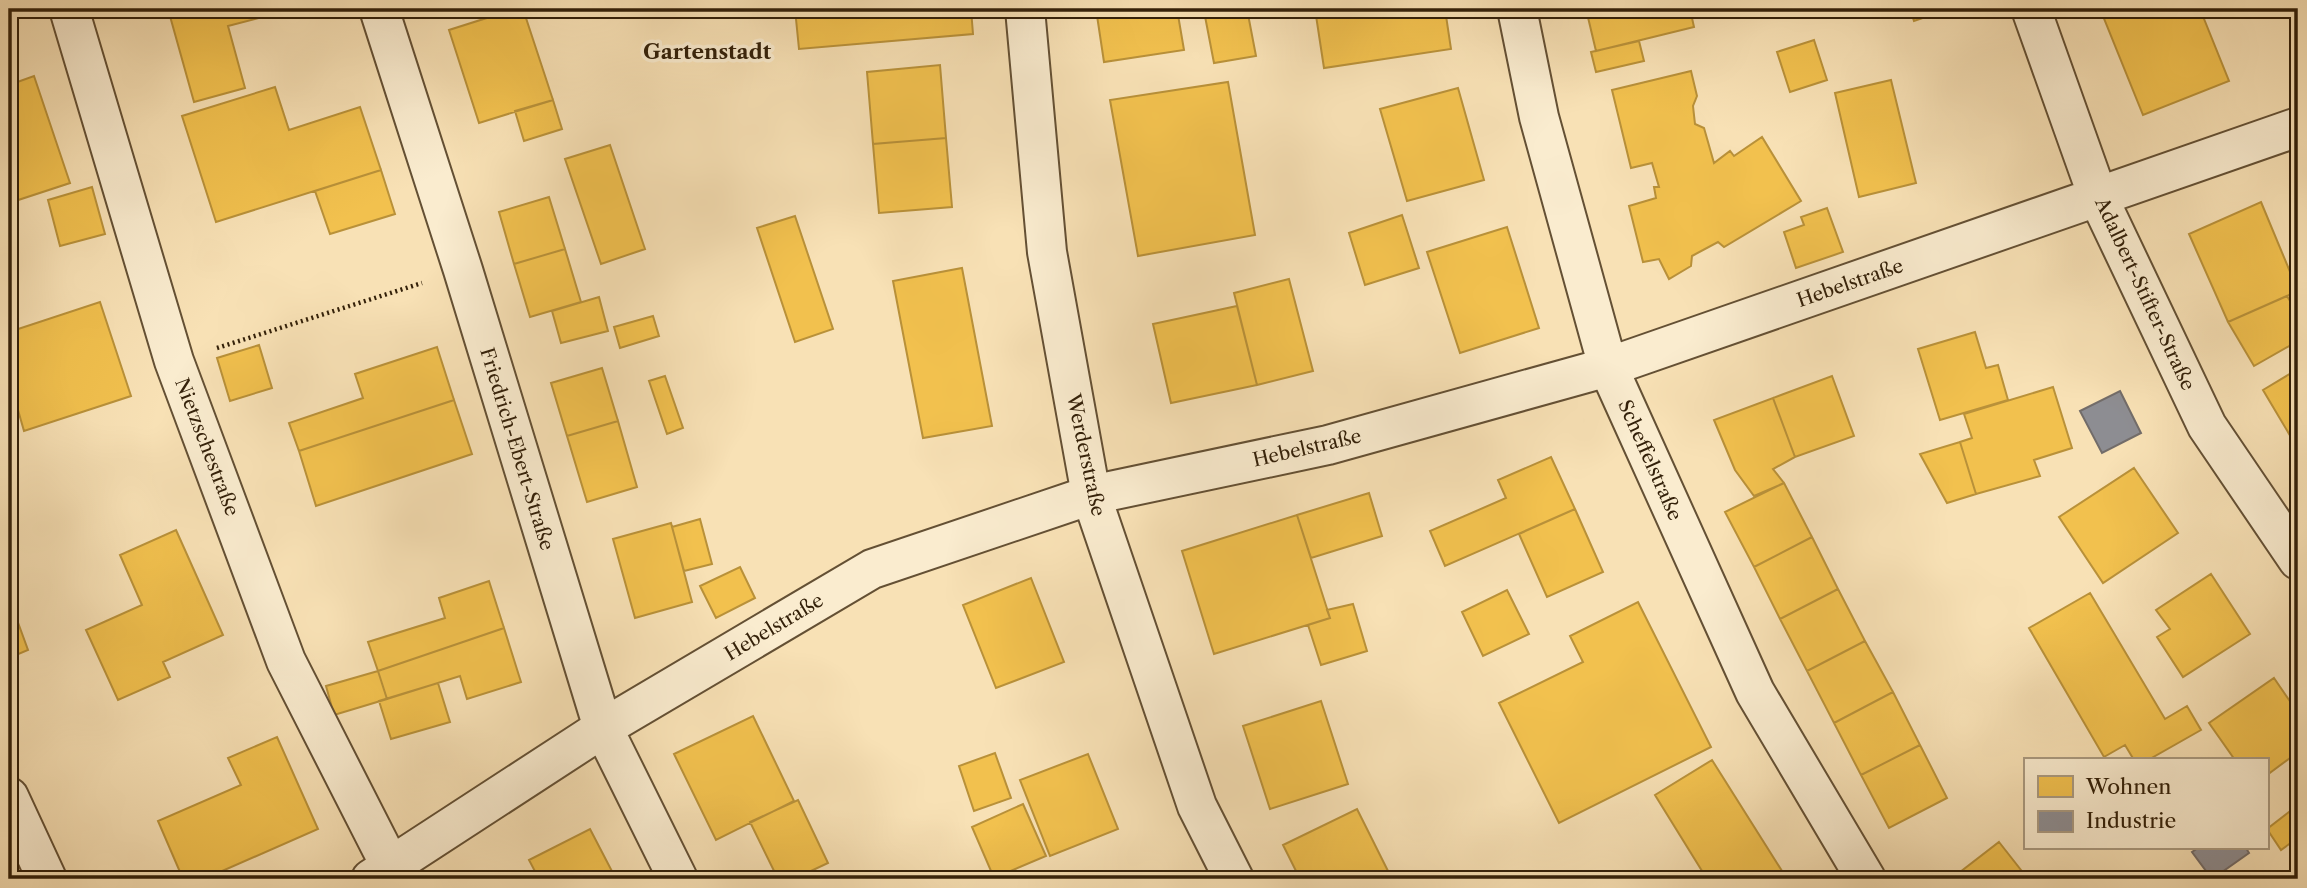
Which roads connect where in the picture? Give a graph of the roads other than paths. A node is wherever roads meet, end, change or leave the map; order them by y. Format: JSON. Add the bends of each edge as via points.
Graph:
{"nodes":[{"id":1,"x":69,"y":9,"type":"edge"},
{"id":2,"x":379,"y":9,"type":"edge"},
{"id":3,"x":1026,"y":9,"type":"edge"},
{"id":4,"x":1517,"y":9,"type":"edge"},
{"id":5,"x":2031,"y":9,"type":"edge"},
{"id":6,"x":2298,"y":127,"type":"edge"},
{"id":7,"x":2098,"y":197,"type":"junction"},
{"id":8,"x":1608,"y":367,"type":"junction"},
{"id":9,"x":1091,"y":495,"type":"junction"},
{"id":10,"x":2298,"y":560,"type":"edge"},
{"id":11,"x":603,"y":728,"type":"junction"},
{"id":12,"x":9,"y":797,"type":"edge"},
{"id":13,"x":381,"y":873,"type":"edge"},
{"id":14,"x":47,"y":879,"type":"edge"},
{"id":15,"x":678,"y":879,"type":"edge"},
{"id":16,"x":1234,"y":879,"type":"edge"},
{"id":17,"x":1866,"y":879,"type":"edge"}],
"edges":[{"from":1,"to":13,"type":"street","name":"Nietzschestraße","via":[[174,361],[286,661]]},
{"from":2,"to":11,"type":"street","name":"Friedrich-Ebert-Straße"},
{"from":3,"to":9,"type":"street","name":"Werderstraße","via":[[1047,252]]},
{"from":4,"to":8,"type":"street","name":"Scheffelstraße","via":[[1539,117]]},
{"from":5,"to":7,"type":"street","name":"Adalbert-Stifter-Straße"},
{"from":6,"to":7,"type":"street","name":"Hebelstraße"},
{"from":7,"to":8,"type":"street","name":"Hebelstraße"},
{"from":7,"to":10,"type":"street","name":"Adalbert-Stifter-Straße","via":[[2207,426]]},
{"from":8,"to":9,"type":"street","name":"Hebelstraße","via":[[1328,444]]},
{"from":8,"to":17,"type":"street","name":"Scheffelstraße","via":[[1755,692]]},
{"from":9,"to":11,"type":"street","name":"Hebelstraße","via":[[872,569]]},
{"from":9,"to":16,"type":"street","name":"Werderstraße","via":[[1198,806]]},
{"from":11,"to":13,"type":"street","name":"Hebelstraße"},
{"from":11,"to":15,"type":"street","name":"Friedrich-Ebert-Straße"},
{"from":12,"to":14,"type":"street"}]}
